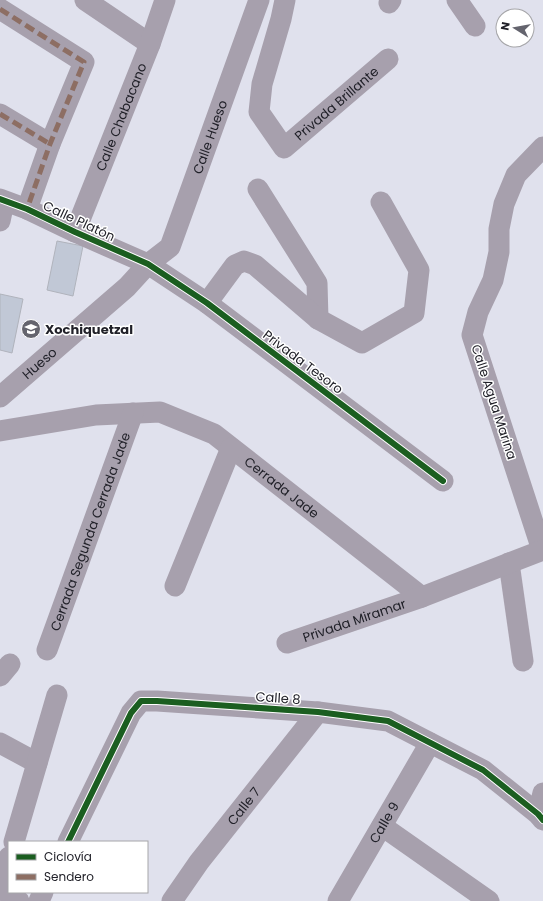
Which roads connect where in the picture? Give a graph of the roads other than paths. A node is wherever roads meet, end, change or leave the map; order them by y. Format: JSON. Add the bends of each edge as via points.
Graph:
{"nodes":[{"id":1,"x":86,"y":0,"type":"edge"},
{"id":2,"x":165,"y":0,"type":"edge"},
{"id":3,"x":259,"y":0,"type":"edge"},
{"id":4,"x":285,"y":0,"type":"edge"},
{"id":5,"x":457,"y":0,"type":"edge"},
{"id":6,"x":0,"y":9,"type":"edge"},
{"id":7,"x":475,"y":26,"type":"dead end"},
{"id":8,"x":150,"y":44,"type":"junction"},
{"id":9,"x":388,"y":59,"type":"dead end"},
{"id":10,"x":0,"y":114,"type":"edge"},
{"id":11,"x":50,"y":144,"type":"junction"},
{"id":12,"x":543,"y":147,"type":"edge"},
{"id":13,"x":258,"y":189,"type":"dead end"},
{"id":14,"x":382,"y":202,"type":"dead end"},
{"id":15,"x":1,"y":207,"type":"edge"},
{"id":16,"x":27,"y":209,"type":"junction"},
{"id":17,"x":75,"y":232,"type":"junction"},
{"id":18,"x":304,"y":261,"type":"junction"},
{"id":19,"x":148,"y":264,"type":"junction"},
{"id":20,"x":278,"y":285,"type":"junction"},
{"id":21,"x":207,"y":303,"type":"junction"},
{"id":22,"x":318,"y":319,"type":"junction"},
{"id":23,"x":0,"y":396,"type":"edge"},
{"id":24,"x":133,"y":413,"type":"junction"},
{"id":25,"x":0,"y":431,"type":"edge"},
{"id":26,"x":231,"y":448,"type":"junction"},
{"id":27,"x":443,"y":481,"type":"dead end"},
{"id":28,"x":543,"y":550,"type":"edge"},
{"id":29,"x":509,"y":563,"type":"junction"},
{"id":30,"x":175,"y":586,"type":"dead end"},
{"id":31,"x":422,"y":597,"type":"junction"},
{"id":32,"x":287,"y":643,"type":"dead end"},
{"id":33,"x":47,"y":650,"type":"dead end"},
{"id":34,"x":523,"y":661,"type":"dead end"},
{"id":35,"x":57,"y":695,"type":"dead end"},
{"id":36,"x":318,"y":712,"type":"junction"},
{"id":37,"x":0,"y":743,"type":"edge"},
{"id":38,"x":430,"y":743,"type":"junction"},
{"id":39,"x":37,"y":763,"type":"junction"},
{"id":40,"x":543,"y":793,"type":"edge"},
{"id":41,"x":541,"y":817,"type":"edge"},
{"id":42,"x":382,"y":826,"type":"junction"},
{"id":43,"x":14,"y":841,"type":"edge"},
{"id":44,"x":68,"y":841,"type":"edge"},
{"id":45,"x":8,"y":860,"type":"edge"},
{"id":46,"x":0,"y":888,"type":"edge"},
{"id":47,"x":19,"y":901,"type":"edge"},
{"id":48,"x":172,"y":901,"type":"edge"},
{"id":49,"x":338,"y":901,"type":"edge"},
{"id":50,"x":489,"y":901,"type":"edge"}],
"edges":[{"from":1,"to":8,"type":"street"},
{"from":2,"to":8,"type":"street","name":"Calle Chabacano"},
{"from":3,"to":19,"type":"street","name":"Calle Hueso","via":[[170,247]]},
{"from":4,"to":9,"type":"street","name":"Privada Brillante","via":[[262,84],[259,112],[284,148]]},
{"from":5,"to":7,"type":"street"},
{"from":6,"to":11,"type":"street","via":[[84,62]]},
{"from":8,"to":17,"type":"street","name":"Calle Chabacano"},
{"from":10,"to":11,"type":"street"},
{"from":11,"to":16,"type":"street"},
{"from":12,"to":28,"type":"street","name":"Calle Agua Marina","via":[[516,175],[504,204],[493,280],[478,312],[472,335]]},
{"from":13,"to":18,"type":"street"},
{"from":14,"to":22,"type":"street","via":[[419,270],[414,313],[362,343]]},
{"from":15,"to":16,"type":"street","name":"Calle Platón"},
{"from":16,"to":17,"type":"street","name":"Calle Platón"},
{"from":17,"to":19,"type":"street","name":"Calle Platón"},
{"from":18,"to":20,"type":"street"},
{"from":18,"to":22,"type":"street","via":[[317,283]]},
{"from":19,"to":21,"type":"street","name":"Privada Tesoro"},
{"from":19,"to":23,"type":"street","name":"Hueso","via":[[127,287]]},
{"from":20,"to":21,"type":"street","via":[[255,265],[244,261],[235,265]]},
{"from":20,"to":22,"type":"street"},
{"from":21,"to":27,"type":"street","name":"Privada Tesoro"},
{"from":24,"to":25,"type":"street","name":"Cerrada Jade","via":[[96,415]]},
{"from":24,"to":26,"type":"street","name":"Cerrada Jade","via":[[160,412],[214,434]]},
{"from":24,"to":33,"type":"street","name":"Cerrada Segunda Cerrada Jade"},
{"from":26,"to":30,"type":"street"},
{"from":26,"to":31,"type":"street","name":"Cerrada Jade"},
{"from":28,"to":29,"type":"street"},
{"from":29,"to":31,"type":"street"},
{"from":29,"to":34,"type":"street"},
{"from":31,"to":32,"type":"street","name":"Privada Miramar"},
{"from":35,"to":39,"type":"street"},
{"from":36,"to":38,"type":"street","name":"Calle 8","via":[[388,721]]},
{"from":36,"to":44,"type":"street","name":"Calle 8","via":[[141,701],[131,713]]},
{"from":36,"to":48,"type":"street","name":"Calle 7","via":[[199,862]]},
{"from":37,"to":39,"type":"street"},
{"from":38,"to":41,"type":"street","name":"Calle 8","via":[[483,770]]},
{"from":38,"to":42,"type":"street","name":"Calle 9"},
{"from":39,"to":43,"type":"street"},
{"from":40,"to":41,"type":"street"},
{"from":42,"to":49,"type":"street","name":"Calle 9"},
{"from":42,"to":50,"type":"street"},
{"from":45,"to":46,"type":"street"},
{"from":46,"to":47,"type":"street"}]}
